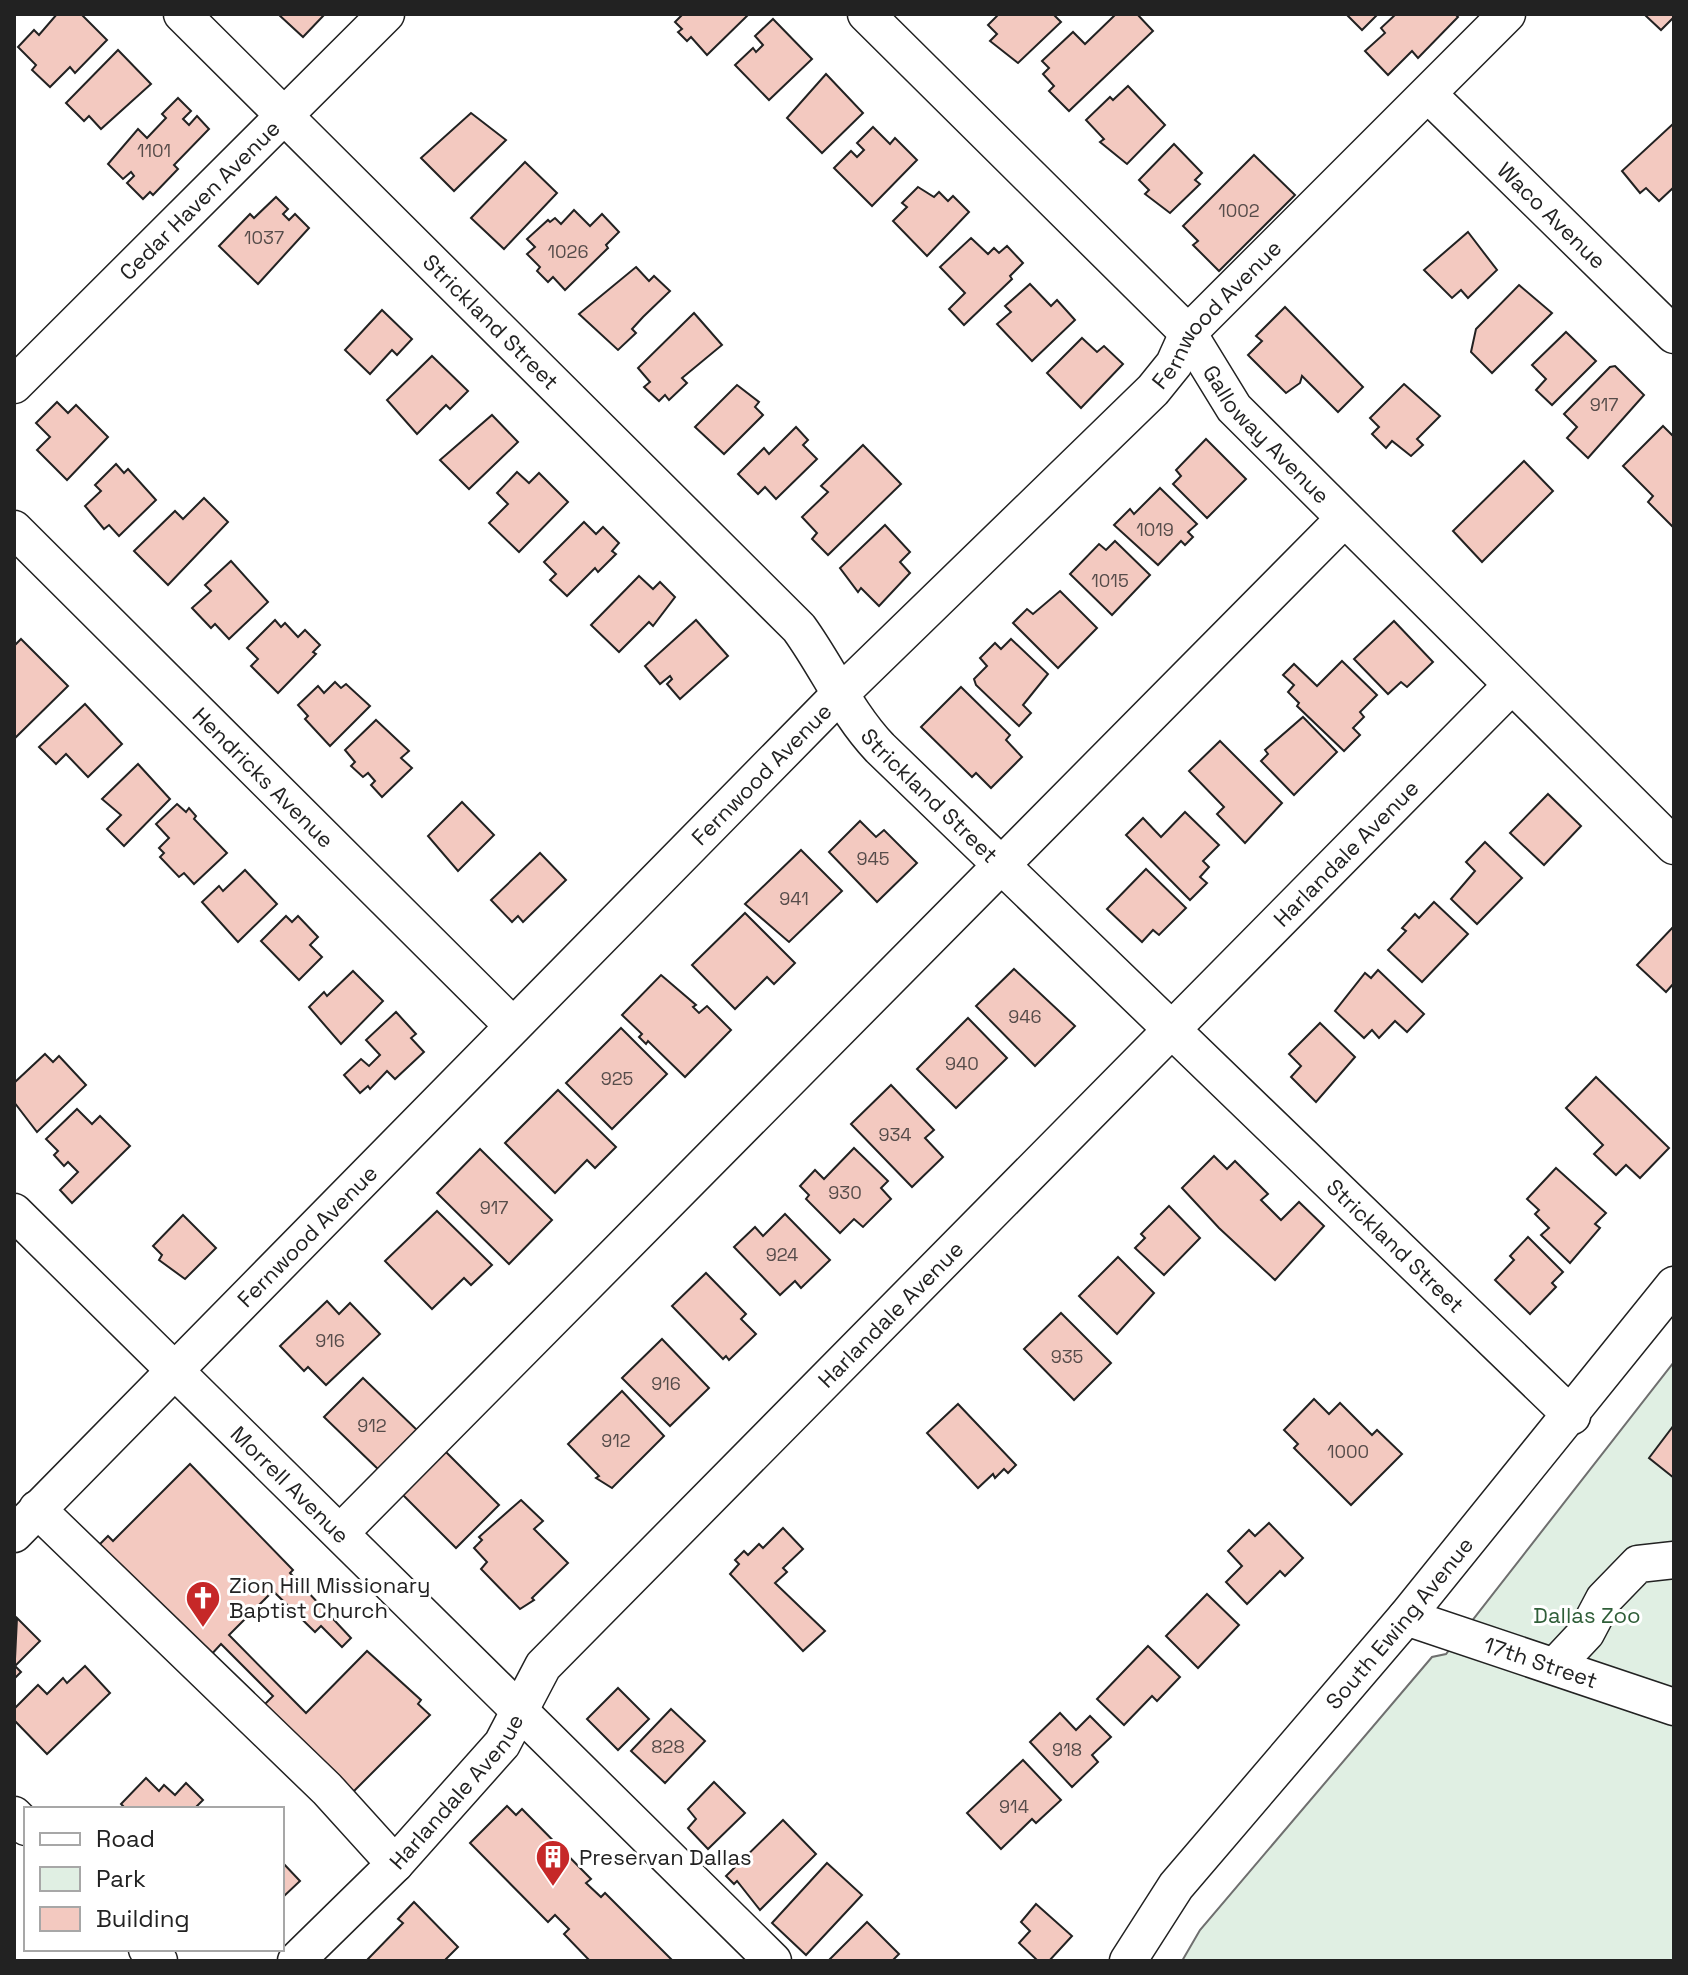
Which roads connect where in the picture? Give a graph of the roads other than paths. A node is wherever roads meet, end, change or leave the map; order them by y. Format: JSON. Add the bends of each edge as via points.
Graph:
{"nodes":[{"id":1,"x":182,"y":14,"type":"edge"},
{"id":2,"x":386,"y":14,"type":"edge"},
{"id":3,"x":866,"y":14,"type":"edge"},
{"id":4,"x":1507,"y":14,"type":"edge"},
{"id":5,"x":1429,"y":95,"type":"junction"},
{"id":6,"x":284,"y":116,"type":"junction"},
{"id":7,"x":1188,"y":333,"type":"junction"},
{"id":8,"x":1674,"y":335,"type":"edge"},
{"id":9,"x":14,"y":385,"type":"edge"},
{"id":10,"x":1344,"y":519,"type":"junction"},
{"id":11,"x":14,"y":529,"type":"edge"},
{"id":12,"x":1511,"y":686,"type":"junction"},
{"id":13,"x":839,"y":695,"type":"junction"},
{"id":14,"x":1674,"y":846,"type":"edge"},
{"id":15,"x":1002,"y":867,"type":"junction"},
{"id":16,"x":513,"y":1026,"type":"junction"},
{"id":17,"x":1168,"y":1030,"type":"junction"},
{"id":18,"x":14,"y":1212,"type":"edge"},
{"id":19,"x":1674,"y":1285,"type":"edge"},
{"id":20,"x":174,"y":1371,"type":"junction"},
{"id":21,"x":1572,"y":1416,"type":"junction"},
{"id":22,"x":26,"y":1521,"type":"edge"},
{"id":23,"x":340,"y":1533,"type":"junction"},
{"id":24,"x":1674,"y":1560,"type":"edge"},
{"id":25,"x":1406,"y":1617,"type":"junction"},
{"id":26,"x":1556,"y":1665,"type":"junction"},
{"id":27,"x":1674,"y":1707,"type":"edge"},
{"id":28,"x":523,"y":1711,"type":"junction"},
{"id":29,"x":395,"y":1864,"type":"junction"},
{"id":30,"x":296,"y":1961,"type":"edge"},
{"id":31,"x":773,"y":1961,"type":"edge"},
{"id":32,"x":1128,"y":1961,"type":"edge"}],
"edges":[{"from":1,"to":6,"type":"street","name":"Strickland Street"},
{"from":2,"to":6,"type":"street","name":"Cedar Haven Avenue"},
{"from":3,"to":7,"type":"street","name":"Galloway Avenue"},
{"from":4,"to":5,"type":"street","name":"Fernwood Avenue"},
{"from":5,"to":7,"type":"street","name":"Fernwood Avenue"},
{"from":5,"to":8,"type":"street","name":"Waco Avenue"},
{"from":6,"to":9,"type":"street","name":"Cedar Haven Avenue"},
{"from":6,"to":13,"type":"street","name":"Strickland Street","via":[[799,628],[823,660]]},
{"from":7,"to":10,"type":"street","name":"Galloway Avenue","via":[[1234,408]]},
{"from":7,"to":13,"type":"street","name":"Fernwood Avenue","via":[[1174,364],[1153,390]]},
{"from":10,"to":12,"type":"street","name":"Galloway Avenue"},
{"from":10,"to":15,"type":"street"},
{"from":11,"to":16,"type":"street","name":"Hendricks Avenue"},
{"from":12,"to":14,"type":"street","name":"Galloway Avenue"},
{"from":12,"to":17,"type":"street","name":"Harlandale Avenue"},
{"from":13,"to":15,"type":"street","name":"Strickland Street","via":[[880,748]]},
{"from":13,"to":16,"type":"street","name":"Fernwood Avenue"},
{"from":15,"to":17,"type":"street","name":"Strickland Street"},
{"from":15,"to":23,"type":"street"},
{"from":16,"to":20,"type":"street","name":"Fernwood Avenue"},
{"from":17,"to":21,"type":"street","name":"Strickland Street"},
{"from":17,"to":28,"type":"street","name":"Harlandale Avenue","via":[[543,1666]]},
{"from":18,"to":20,"type":"street","name":"Morrell Avenue"},
{"from":19,"to":21,"type":"street","name":"South Ewing Avenue"},
{"from":20,"to":22,"type":"street","name":"Fernwood Avenue"},
{"from":20,"to":23,"type":"street","name":"Morrell Avenue"},
{"from":21,"to":25,"type":"street","name":"South Ewing Avenue"},
{"from":22,"to":29,"type":"street","via":[[327,1789]]},
{"from":23,"to":28,"type":"street","name":"Morrell Avenue"},
{"from":24,"to":26,"type":"street","via":[[1638,1564],[1604,1599],[1586,1633]]},
{"from":25,"to":26,"type":"street","name":"17th Street"},
{"from":25,"to":32,"type":"street","name":"South Ewing Avenue","via":[[1176,1886]]},
{"from":26,"to":27,"type":"street","name":"17th Street"},
{"from":28,"to":29,"type":"street","name":"Harlandale Avenue","via":[[502,1744]]},
{"from":28,"to":31,"type":"street","name":"Morrell Avenue"},
{"from":29,"to":30,"type":"street","name":"Harlandale Avenue"}]}
